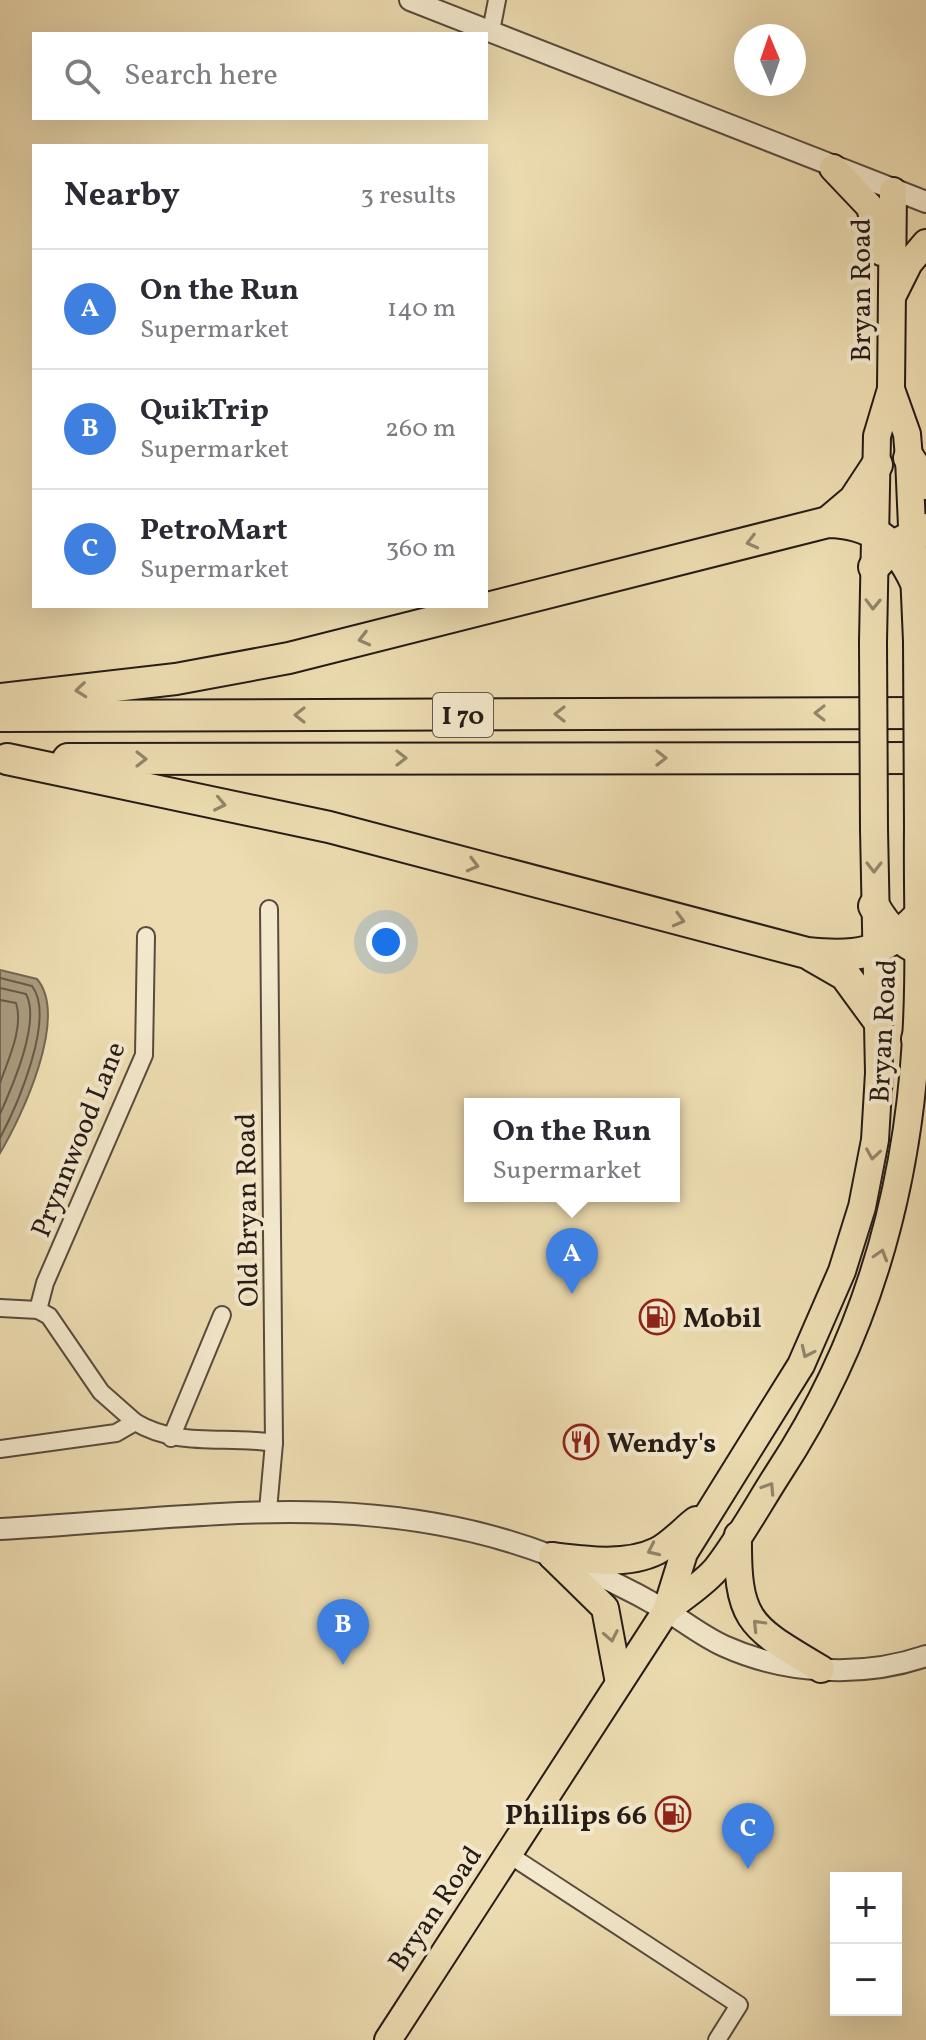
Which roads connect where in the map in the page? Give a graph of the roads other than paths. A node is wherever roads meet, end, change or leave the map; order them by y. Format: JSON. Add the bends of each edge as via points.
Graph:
{"nodes":[{"id":1,"x":410,"y":0,"type":"edge"},
{"id":2,"x":497,"y":0,"type":"edge"},
{"id":3,"x":491,"y":31,"type":"junction"},
{"id":4,"x":833,"y":168,"type":"junction"},
{"id":5,"x":893,"y":191,"type":"junction"},
{"id":6,"x":926,"y":202,"type":"edge"},
{"id":7,"x":926,"y":243,"type":"edge"},
{"id":8,"x":891,"y":298,"type":"junction"},
{"id":9,"x":891,"y":389,"type":"junction"},
{"id":10,"x":909,"y":458,"type":"junction"},
{"id":11,"x":877,"y":465,"type":"junction"},
{"id":12,"x":926,"y":484,"type":"edge"},
{"id":13,"x":828,"y":522,"type":"junction"},
{"id":14,"x":896,"y":541,"type":"edge"},
{"id":15,"x":915,"y":581,"type":"joint"},
{"id":16,"x":487,"y":608,"type":"edge"},
{"id":17,"x":488,"y":608,"type":"edge"},
{"id":18,"x":0,"y":699,"type":"edge"},
{"id":19,"x":926,"y":713,"type":"edge"},
{"id":20,"x":0,"y":716,"type":"edge"},
{"id":21,"x":926,"y":758,"type":"edge"},
{"id":22,"x":4,"y":759,"type":"edge"},
{"id":23,"x":874,"y":906,"type":"joint"},
{"id":24,"x":269,"y":909,"type":"dead end"},
{"id":25,"x":146,"y":936,"type":"dead end"},
{"id":26,"x":907,"y":942,"type":"edge"},
{"id":27,"x":807,"y":953,"type":"junction"},
{"id":28,"x":878,"y":1020,"type":"junction"},
{"id":29,"x":921,"y":1029,"type":"edge"},
{"id":30,"x":0,"y":1308,"type":"edge"},
{"id":31,"x":38,"y":1310,"type":"junction"},
{"id":32,"x":222,"y":1315,"type":"dead end"},
{"id":33,"x":135,"y":1422,"type":"junction"},
{"id":34,"x":171,"y":1438,"type":"junction"},
{"id":35,"x":274,"y":1443,"type":"junction"},
{"id":36,"x":0,"y":1449,"type":"edge"},
{"id":37,"x":716,"y":1504,"type":"junction"},
{"id":38,"x":268,"y":1510,"type":"junction"},
{"id":39,"x":0,"y":1529,"type":"edge"},
{"id":40,"x":738,"y":1535,"type":"junction"},
{"id":41,"x":552,"y":1556,"type":"junction"},
{"id":42,"x":666,"y":1611,"type":"junction"},
{"id":43,"x":926,"y":1656,"type":"edge"},
{"id":44,"x":821,"y":1669,"type":"junction"},
{"id":45,"x":619,"y":1683,"type":"junction"},
{"id":46,"x":508,"y":1854,"type":"junction"},
{"id":47,"x":388,"y":2040,"type":"edge"},
{"id":48,"x":717,"y":2040,"type":"edge"}],
"edges":[{"from":1,"to":3,"type":"street"},
{"from":2,"to":3,"type":"street"},
{"from":3,"to":4,"type":"street"},
{"from":4,"to":5,"type":"street"},
{"from":4,"to":8,"type":"main road","via":[[870,207]]},
{"from":5,"to":6,"type":"street"},
{"from":5,"to":8,"type":"main road","name":"Bryan Road"},
{"from":7,"to":8,"type":"main road"},
{"from":8,"to":9,"type":"main road","name":"Bryan Road"},
{"from":9,"to":10,"type":"main road","name":"Bryan Road","via":[[907,434]]},
{"from":9,"to":11,"type":"main road","name":"Bryan Road","via":[[877,436]]},
{"from":10,"to":12,"type":"highway"},
{"from":10,"to":14,"type":"main road","name":"Bryan Road"},
{"from":11,"to":13,"type":"highway","via":[[854,500]]},
{"from":11,"to":14,"type":"main road","name":"Bryan Road"},
{"from":13,"to":14,"type":"highway","via":[[857,524]]},
{"from":13,"to":17,"type":"highway","one_way":true},
{"from":14,"to":15,"type":"highway"},
{"from":14,"to":23,"type":"main road","name":"Bryan Road","one_way":true,"bridge":true,"via":[[873,642]]},
{"from":15,"to":26,"type":"main road","name":"Bryan Road","bridge":true,"via":[[918,828]]},
{"from":16,"to":18,"type":"highway","one_way":true,"via":[[289,658],[176,679]]},
{"from":19,"to":20,"type":"highway","number":"I 70","one_way":true},
{"from":22,"to":21,"type":"highway","number":"I 70","one_way":true},
{"from":22,"to":27,"type":"highway","one_way":true,"via":[[329,827]]},
{"from":23,"to":26,"type":"highway","via":[[885,926]]},
{"from":24,"to":35,"type":"street","name":"Old Bryan Road"},
{"from":25,"to":31,"type":"street","name":"Prynnwood Lane","via":[[144,1055]]},
{"from":26,"to":27,"type":"highway","via":[[835,956]]},
{"from":26,"to":28,"type":"main road","name":"Bryan Road"},
{"from":26,"to":29,"type":"main road","name":"Bryan Road"},
{"from":27,"to":28,"type":"highway","via":[[845,975]]},
{"from":28,"to":37,"type":"main road","name":"Bryan Road","one_way":true,"via":[[875,1140],[853,1239],[801,1365]]},
{"from":40,"to":29,"type":"main road","name":"Bryan Road","one_way":true,"via":[[810,1423],[867,1300],[894,1203]]},
{"from":30,"to":31,"type":"street"},
{"from":31,"to":33,"type":"street","via":[[49,1316],[101,1392]]},
{"from":32,"to":34,"type":"street"},
{"from":33,"to":34,"type":"street"},
{"from":33,"to":36,"type":"street","via":[[116,1433]]},
{"from":34,"to":35,"type":"street"},
{"from":35,"to":38,"type":"street","name":"Old Bryan Road"},
{"from":37,"to":41,"type":"main road","one_way":true,"via":[[657,1551],[595,1561]]},
{"from":37,"to":42,"type":"main road","name":"Bryan Road","via":[[684,1553]]},
{"from":38,"to":39,"type":"street"},
{"from":38,"to":41,"type":"street","via":[[405,1518]]},
{"from":40,"to":42,"type":"main road","name":"Bryan Road","via":[[715,1570]]},
{"from":44,"to":40,"type":"main road","one_way":true,"via":[[752,1623],[738,1580]]},
{"from":41,"to":42,"type":"street"},
{"from":41,"to":45,"type":"main road","one_way":true,"via":[[605,1608]]},
{"from":42,"to":44,"type":"street","via":[[744,1654]]},
{"from":42,"to":45,"type":"main road","name":"Bryan Road"},
{"from":43,"to":44,"type":"street","via":[[884,1667]]},
{"from":45,"to":46,"type":"main road","name":"Bryan Road"},
{"from":46,"to":47,"type":"main road","name":"Bryan Road"},
{"from":46,"to":48,"type":"street","via":[[739,2005]]}]}
